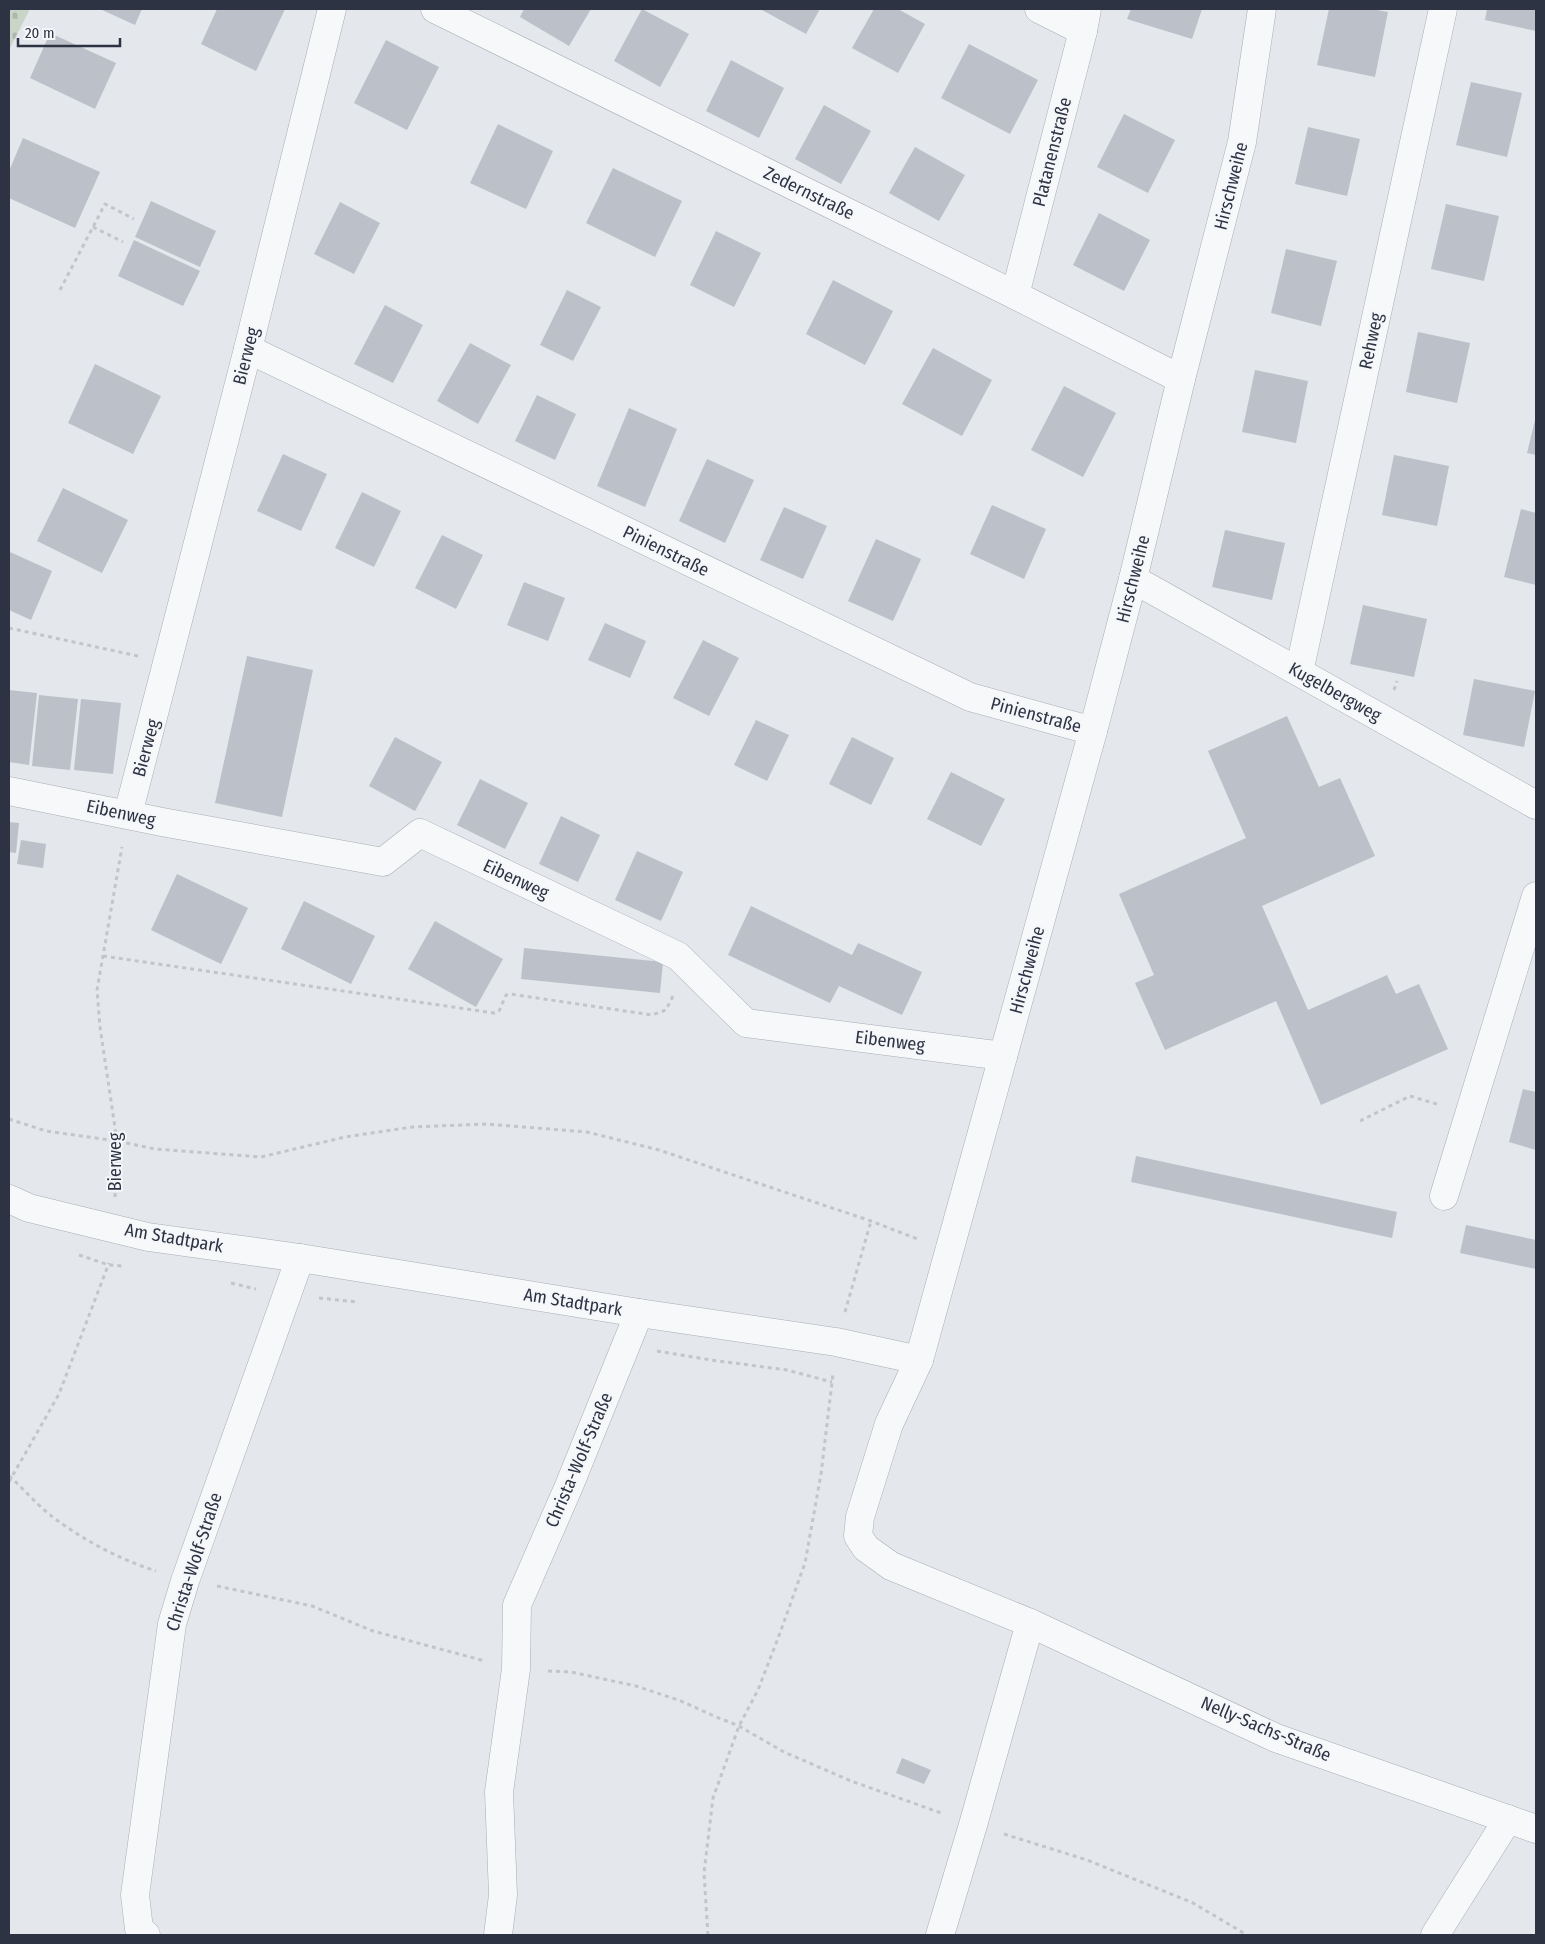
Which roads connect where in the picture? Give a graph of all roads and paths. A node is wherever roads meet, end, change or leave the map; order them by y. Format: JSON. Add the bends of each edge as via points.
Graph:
{"nodes":[{"id":1,"x":332,"y":9,"type":"edge"},
{"id":2,"x":435,"y":9,"type":"edge"},
{"id":3,"x":1038,"y":9,"type":"edge"},
{"id":4,"x":1262,"y":9,"type":"edge"},
{"id":5,"x":1443,"y":9,"type":"edge"},
{"id":6,"x":1085,"y":20,"type":"edge"},
{"id":7,"x":134,"y":219,"type":"dead end"},
{"id":8,"x":93,"y":227,"type":"junction"},
{"id":9,"x":124,"y":242,"type":"dead end"},
{"id":10,"x":60,"y":290,"type":"dead end"},
{"id":11,"x":1015,"y":294,"type":"junction"},
{"id":12,"x":248,"y":349,"type":"junction"},
{"id":13,"x":1182,"y":379,"type":"junction"},
{"id":14,"x":1133,"y":579,"type":"junction"},
{"id":15,"x":9,"y":628,"type":"edge"},
{"id":16,"x":168,"y":662,"type":"junction"},
{"id":17,"x":1300,"y":672,"type":"junction"},
{"id":18,"x":1093,"y":731,"type":"junction"},
{"id":19,"x":9,"y":791,"type":"edge"},
{"id":20,"x":1536,"y":805,"type":"edge"},
{"id":21,"x":128,"y":814,"type":"junction"},
{"id":22,"x":1536,"y":896,"type":"edge"},
{"id":23,"x":103,"y":956,"type":"junction"},
{"id":24,"x":678,"y":956,"type":"junction"},
{"id":25,"x":1003,"y":1056,"type":"junction"},
{"id":26,"x":1469,"y":1115,"type":"junction"},
{"id":27,"x":9,"y":1118,"type":"edge"},
{"id":28,"x":1360,"y":1121,"type":"dead end"},
{"id":29,"x":117,"y":1141,"type":"junction"},
{"id":30,"x":1444,"y":1196,"type":"dead end"},
{"id":31,"x":9,"y":1199,"type":"edge"},
{"id":32,"x":871,"y":1221,"type":"junction"},
{"id":33,"x":114,"y":1228,"type":"junction"},
{"id":34,"x":949,"y":1251,"type":"junction"},
{"id":35,"x":300,"y":1258,"type":"junction"},
{"id":36,"x":639,"y":1313,"type":"junction"},
{"id":37,"x":836,"y":1342,"type":"junction"},
{"id":38,"x":919,"y":1360,"type":"junction"},
{"id":39,"x":9,"y":1479,"type":"edge"},
{"id":40,"x":185,"y":1581,"type":"junction"},
{"id":41,"x":1030,"y":1623,"type":"junction"},
{"id":42,"x":516,"y":1669,"type":"junction"},
{"id":43,"x":739,"y":1726,"type":"junction"},
{"id":44,"x":1508,"y":1819,"type":"junction"},
{"id":45,"x":973,"y":1825,"type":"junction"},
{"id":46,"x":1536,"y":1829,"type":"edge"},
{"id":47,"x":146,"y":1935,"type":"edge"},
{"id":48,"x":498,"y":1935,"type":"edge"},
{"id":49,"x":708,"y":1935,"type":"edge"},
{"id":50,"x":940,"y":1935,"type":"edge"},
{"id":51,"x":1247,"y":1935,"type":"edge"},
{"id":52,"x":1435,"y":1935,"type":"edge"}],
"edges":[{"from":1,"to":12,"type":"street","name":"Bierweg"},
{"from":2,"to":11,"type":"street","name":"Zedernstraße"},
{"from":3,"to":6,"type":"street"},
{"from":4,"to":13,"type":"street","name":"Hirschweihe","via":[[1242,142]]},
{"from":5,"to":17,"type":"street","name":"Rehweg"},
{"from":6,"to":11,"type":"street","name":"Platanenstraße"},
{"from":7,"to":8,"type":"path","via":[[105,204]]},
{"from":8,"to":9,"type":"path"},
{"from":8,"to":10,"type":"path"},
{"from":11,"to":13,"type":"street","name":"Zedernstraße"},
{"from":12,"to":16,"type":"street","name":"Bierweg"},
{"from":12,"to":18,"type":"street","name":"Pinienstraße","via":[[970,697]]},
{"from":13,"to":14,"type":"street","name":"Hirschweihe"},
{"from":14,"to":17,"type":"street","name":"Kugelbergweg"},
{"from":14,"to":18,"type":"street","name":"Hirschweihe"},
{"from":15,"to":16,"type":"path"},
{"from":16,"to":21,"type":"street","name":"Bierweg"},
{"from":17,"to":20,"type":"street","name":"Kugelbergweg"},
{"from":18,"to":25,"type":"street","name":"Hirschweihe"},
{"from":19,"to":21,"type":"street","name":"Eibenweg"},
{"from":21,"to":23,"type":"path","name":"Bierweg"},
{"from":21,"to":24,"type":"street","name":"Eibenweg","via":[[383,862],[420,833]]},
{"from":22,"to":26,"type":"street"},
{"from":23,"to":24,"type":"path","via":[[494,1012],[499,1011],[506,995],[510,994],[652,1015],[666,1010],[673,998]]},
{"from":23,"to":29,"type":"path","name":"Bierweg","via":[[97,990]]},
{"from":24,"to":25,"type":"street","name":"Eibenweg","via":[[746,1023]]},
{"from":25,"to":34,"type":"street","name":"Hirschweihe"},
{"from":26,"to":28,"type":"path","via":[[1410,1096]]},
{"from":26,"to":30,"type":"street"},
{"from":27,"to":29,"type":"path","via":[[46,1131]]},
{"from":29,"to":32,"type":"path","via":[[154,1148],[261,1156],[345,1137],[412,1127],[486,1124],[587,1132],[658,1150]]},
{"from":29,"to":33,"type":"path","name":"Bierweg"},
{"from":31,"to":33,"type":"street","name":"Am Stadtpark","via":[[29,1208]]},
{"from":32,"to":34,"type":"path"},
{"from":32,"to":37,"type":"path"},
{"from":33,"to":35,"type":"street","name":"Am Stadtpark","via":[[148,1237]]},
{"from":33,"to":39,"type":"path","name":"Bierweg","via":[[109,1265],[59,1394]]},
{"from":34,"to":38,"type":"street"},
{"from":35,"to":36,"type":"street","name":"Am Stadtpark"},
{"from":35,"to":40,"type":"street","name":"Christa-Wolf-Straße"},
{"from":36,"to":37,"type":"street","name":"Am Stadtpark"},
{"from":36,"to":42,"type":"street","name":"Christa-Wolf-Straße","via":[[570,1486],[516,1605]]},
{"from":37,"to":38,"type":"street","name":"Am Stadtpark"},
{"from":37,"to":43,"type":"path","via":[[822,1474],[805,1563],[758,1690]]},
{"from":38,"to":41,"type":"street","name":"Nelly-Sachs-Straße","via":[[890,1424],[860,1517],[858,1536],[866,1548],[891,1566]]},
{"from":39,"to":40,"type":"path","via":[[53,1517],[97,1547],[135,1565]]},
{"from":40,"to":42,"type":"path","via":[[312,1606],[373,1631]]},
{"from":40,"to":47,"type":"street","name":"Christa-Wolf-Straße","via":[[172,1624],[135,1894],[140,1929]]},
{"from":41,"to":44,"type":"street","name":"Nelly-Sachs-Straße","via":[[1276,1738]]},
{"from":41,"to":45,"type":"street"},
{"from":42,"to":43,"type":"path","via":[[571,1672],[636,1686],[682,1701]]},
{"from":42,"to":48,"type":"street","name":"Christa-Wolf-Straße","via":[[499,1792],[503,1895]]},
{"from":43,"to":45,"type":"path","via":[[784,1752],[851,1781]]},
{"from":43,"to":49,"type":"path","via":[[713,1798],[704,1873]]},
{"from":44,"to":46,"type":"street","name":"Nelly-Sachs-Straße"},
{"from":44,"to":52,"type":"street"},
{"from":45,"to":50,"type":"street"},
{"from":45,"to":51,"type":"path","via":[[1087,1860],[1193,1903]]}]}
